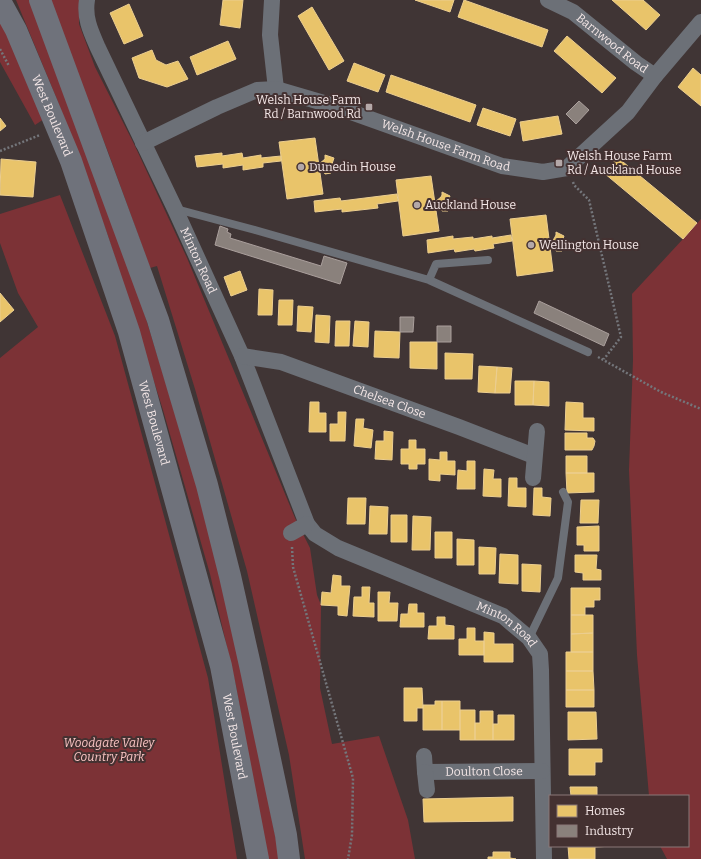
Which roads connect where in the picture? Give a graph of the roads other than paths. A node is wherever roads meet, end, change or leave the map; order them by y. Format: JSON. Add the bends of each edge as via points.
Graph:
{"nodes":[{"id":1,"x":40,"y":0,"type":"edge"},
{"id":2,"x":87,"y":0,"type":"edge"},
{"id":3,"x":272,"y":0,"type":"edge"},
{"id":4,"x":548,"y":0,"type":"edge"},
{"id":5,"x":0,"y":2,"type":"edge"},
{"id":6,"x":701,"y":22,"type":"edge"},
{"id":7,"x":655,"y":76,"type":"junction"},
{"id":8,"x":276,"y":89,"type":"junction"},
{"id":9,"x":143,"y":144,"type":"junction"},
{"id":10,"x":175,"y":209,"type":"junction"},
{"id":11,"x":488,"y":260,"type":"dead end"},
{"id":12,"x":429,"y":280,"type":"junction"},
{"id":13,"x":588,"y":352,"type":"road end"},
{"id":14,"x":242,"y":356,"type":"junction"},
{"id":15,"x":537,"y":431,"type":"dead end"},
{"id":16,"x":534,"y":456,"type":"junction"},
{"id":17,"x":533,"y":478,"type":"dead end"},
{"id":18,"x":563,"y":492,"type":"dead end"},
{"id":19,"x":307,"y":524,"type":"junction"},
{"id":20,"x":292,"y":533,"type":"road end"},
{"id":21,"x":529,"y":638,"type":"junction"},
{"id":22,"x":542,"y":771,"type":"junction"},
{"id":23,"x":427,"y":790,"type":"dead end"},
{"id":24,"x":258,"y":859,"type":"edge"},
{"id":25,"x":290,"y":859,"type":"edge"},
{"id":26,"x":544,"y":859,"type":"edge"}],
"edges":[{"from":1,"to":25,"type":"main road","via":[[158,320],[207,485],[250,665]]},
{"from":2,"to":9,"type":"street","name":"Minton Road","via":[[88,26]]},
{"from":3,"to":8,"type":"street","via":[[270,35]]},
{"from":4,"to":7,"type":"street","name":"Barnwood Road","via":[[573,12]]},
{"from":5,"to":24,"type":"main road","name":"West Boulevard","via":[[16,30],[71,161],[131,339],[221,666]]},
{"from":6,"to":7,"type":"street"},
{"from":7,"to":8,"type":"street","name":"Welsh House Farm Road","via":[[628,112],[567,168],[543,172],[502,166],[334,106]]},
{"from":8,"to":9,"type":"street","name":"Welsh House Farm Road","via":[[257,90]]},
{"from":9,"to":10,"type":"street","name":"Minton Road"},
{"from":10,"to":12,"type":"lane"},
{"from":10,"to":14,"type":"street","name":"Minton Road"},
{"from":11,"to":12,"type":"lane","via":[[436,264]]},
{"from":12,"to":13,"type":"lane"},
{"from":14,"to":16,"type":"street","name":"Chelsea Close","via":[[281,362],[460,426]]},
{"from":14,"to":19,"type":"street","name":"Minton Road"},
{"from":15,"to":16,"type":"street"},
{"from":16,"to":17,"type":"street"},
{"from":18,"to":21,"type":"lane","via":[[568,502],[558,578]]},
{"from":19,"to":20,"type":"street"},
{"from":19,"to":21,"type":"street","name":"Minton Road","via":[[315,534],[338,548],[503,616]]},
{"from":21,"to":22,"type":"street","name":"Minton Road","via":[[540,654]]},
{"from":22,"to":23,"type":"street","name":"Doulton Close","via":[[425,764]]},
{"from":22,"to":26,"type":"street","name":"Minton Road"}]}
